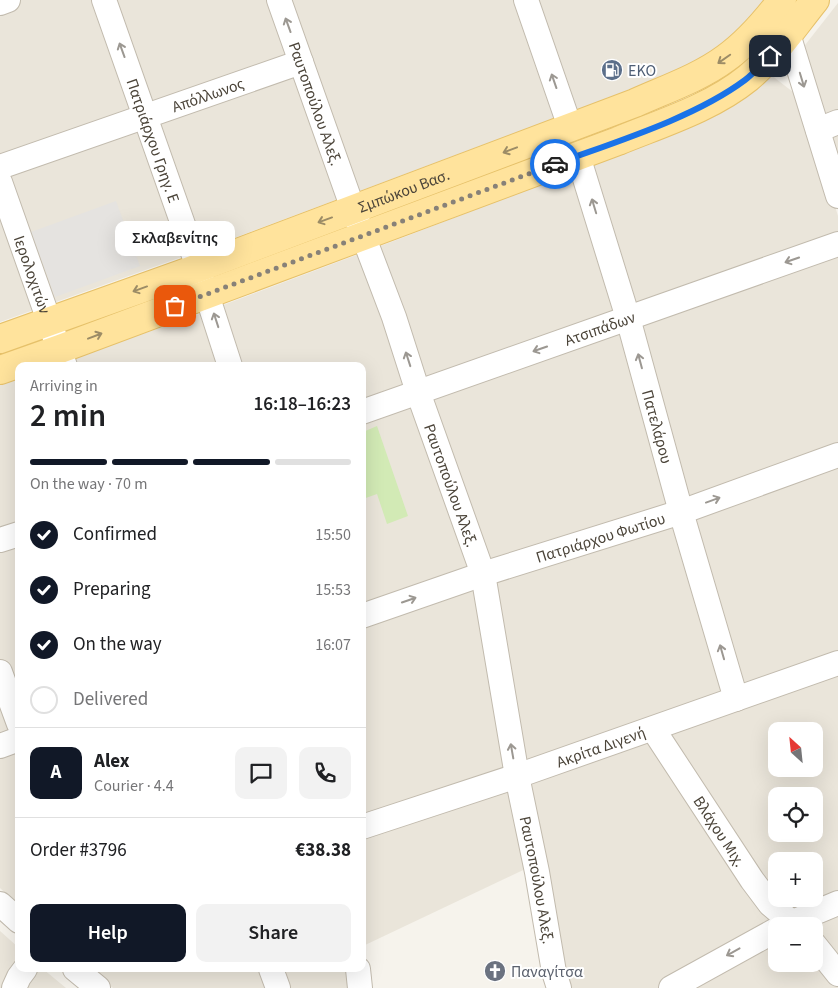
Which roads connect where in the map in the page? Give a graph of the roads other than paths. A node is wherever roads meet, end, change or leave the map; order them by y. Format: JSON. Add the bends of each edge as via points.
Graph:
{"nodes":[{"id":1,"x":8,"y":0,"type":"edge"},
{"id":2,"x":104,"y":0,"type":"edge"},
{"id":3,"x":279,"y":0,"type":"edge"},
{"id":4,"x":526,"y":0,"type":"edge"},
{"id":5,"x":815,"y":0,"type":"edge"},
{"id":6,"x":779,"y":2,"type":"edge"},
{"id":7,"x":0,"y":3,"type":"edge"},
{"id":8,"x":788,"y":34,"type":"junction"},
{"id":9,"x":301,"y":62,"type":"junction"},
{"id":10,"x":146,"y":116,"type":"junction"},
{"id":11,"x":828,"y":126,"type":"edge"},
{"id":12,"x":570,"y":127,"type":"junction"},
{"id":13,"x":578,"y":156,"type":"junction"},
{"id":14,"x":0,"y":167,"type":"edge"},
{"id":15,"x":0,"y":182,"type":"edge"},
{"id":16,"x":838,"y":196,"type":"edge"},
{"id":17,"x":354,"y":209,"type":"junction"},
{"id":18,"x":363,"y":236,"type":"junction"},
{"id":19,"x":838,"y":244,"type":"edge"},
{"id":20,"x":198,"y":267,"type":"junction"},
{"id":21,"x":207,"y":294,"type":"junction"},
{"id":22,"x":628,"y":318,"type":"junction"},
{"id":23,"x":50,"y":321,"type":"junction"},
{"id":24,"x":0,"y":339,"type":"edge"},
{"id":25,"x":62,"y":358,"type":"edge"},
{"id":26,"x":41,"y":362,"type":"edge"},
{"id":27,"x":229,"y":362,"type":"edge"},
{"id":28,"x":15,"y":367,"type":"edge"},
{"id":29,"x":0,"y":370,"type":"edge"},
{"id":30,"x":418,"y":392,"type":"junction"},
{"id":31,"x":366,"y":411,"type":"edge"},
{"id":32,"x":838,"y":455,"type":"edge"},
{"id":33,"x":681,"y":512,"type":"junction"},
{"id":34,"x":15,"y":535,"type":"edge"},
{"id":35,"x":0,"y":540,"type":"edge"},
{"id":36,"x":483,"y":574,"type":"junction"},
{"id":37,"x":366,"y":615,"type":"edge"},
{"id":38,"x":838,"y":663,"type":"edge"},
{"id":39,"x":0,"y":672,"type":"edge"},
{"id":40,"x":736,"y":699,"type":"junction"},
{"id":41,"x":15,"y":713,"type":"edge"},
{"id":42,"x":653,"y":728,"type":"junction"},
{"id":43,"x":15,"y":740,"type":"edge"},
{"id":44,"x":0,"y":746,"type":"edge"},
{"id":45,"x":516,"y":776,"type":"junction"},
{"id":46,"x":366,"y":826,"type":"edge"},
{"id":47,"x":838,"y":903,"type":"edge"},
{"id":48,"x":0,"y":904,"type":"edge"},
{"id":49,"x":15,"y":917,"type":"edge"},
{"id":50,"x":780,"y":917,"type":"edge"},
{"id":51,"x":807,"y":917,"type":"edge"},
{"id":52,"x":768,"y":936,"type":"edge"},
{"id":53,"x":823,"y":955,"type":"edge"},
{"id":54,"x":23,"y":972,"type":"edge"},
{"id":55,"x":79,"y":972,"type":"edge"},
{"id":56,"x":106,"y":972,"type":"edge"},
{"id":57,"x":272,"y":972,"type":"edge"},
{"id":58,"x":358,"y":972,"type":"edge"},
{"id":59,"x":838,"y":974,"type":"edge"},
{"id":60,"x":14,"y":988,"type":"edge"},
{"id":61,"x":98,"y":988,"type":"edge"},
{"id":62,"x":102,"y":988,"type":"edge"},
{"id":63,"x":278,"y":988,"type":"edge"},
{"id":64,"x":360,"y":988,"type":"edge"},
{"id":65,"x":559,"y":988,"type":"edge"},
{"id":66,"x":670,"y":988,"type":"edge"}],
"edges":[{"from":1,"to":7,"type":"street"},
{"from":10,"to":2,"type":"street","name":"Πατριάρχου Γρηγ. Ε","one_way":true},
{"from":9,"to":3,"type":"street","name":"Ραυτοπούλου Αλεξ.","one_way":true},
{"from":12,"to":4,"type":"street","one_way":true},
{"from":5,"to":8,"type":"main road","name":"Σμπώκου Βασ."},
{"from":6,"to":8,"type":"street"},
{"from":6,"to":12,"type":"main road","name":"Σμπώκου Βασ.","one_way":true,"via":[[744,43],[715,66],[670,88]]},
{"from":8,"to":11,"type":"street","one_way":true},
{"from":8,"to":13,"type":"main road","name":"Σμπώκου Βασ.","via":[[753,73],[721,95],[656,126]]},
{"from":9,"to":10,"type":"street","name":"Απόλλωνος"},
{"from":9,"to":17,"type":"street","name":"Ραυτοπούλου Αλεξ."},
{"from":10,"to":14,"type":"street","name":"Απόλλωνος"},
{"from":10,"to":20,"type":"street","name":"Πατριάρχου Γρηγ. Ε"},
{"from":11,"to":16,"type":"street"},
{"from":12,"to":17,"type":"main road","name":"Σμπώκου Βασ.","one_way":true},
{"from":13,"to":18,"type":"main road","name":"Σμπώκου Βασ."},
{"from":22,"to":13,"type":"street","name":"Πατελάρου","one_way":true},
{"from":15,"to":23,"type":"street","name":"Ιερολοχιτών"},
{"from":17,"to":18,"type":"street","name":"Ραυτοπούλου Αλεξ."},
{"from":17,"to":20,"type":"main road","name":"Σμπώκου Βασ.","one_way":true},
{"from":18,"to":21,"type":"main road","name":"Σμπώκου Βασ."},
{"from":30,"to":18,"type":"street","name":"Ραυτοπούλου Αλεξ.","one_way":true},
{"from":19,"to":22,"type":"street","name":"Ατσιπάδων","one_way":true},
{"from":20,"to":21,"type":"street","name":"Πατριάρχου Γρηγ. Ε"},
{"from":20,"to":23,"type":"main road","name":"Σμπώκου Βασ.","one_way":true},
{"from":25,"to":21,"type":"main road","name":"Σμπώκου Βασ.","one_way":true},
{"from":27,"to":21,"type":"street","name":"Πατριάρχου Γρηγ. Ε","one_way":true},
{"from":22,"to":30,"type":"street","name":"Ατσιπάδων","one_way":true},
{"from":33,"to":22,"type":"street","name":"Πατελάρου","one_way":true},
{"from":23,"to":24,"type":"main road","name":"Σμπώκου Βασ."},
{"from":23,"to":25,"type":"street","name":"Ιερολοχιτών"},
{"from":25,"to":26,"type":"main road","name":"Σμπώκου Βασ."},
{"from":28,"to":29,"type":"main road","name":"Σμπώκου Βασ."},
{"from":30,"to":31,"type":"street","name":"Ατσιπάδων"},
{"from":30,"to":36,"type":"street","name":"Ραυτοπούλου Αλεξ."},
{"from":33,"to":32,"type":"street","name":"Πατριάρχου Φωτίου","one_way":true},
{"from":33,"to":36,"type":"street","name":"Πατριάρχου Φωτίου"},
{"from":40,"to":33,"type":"street","name":"Πατελάρου","one_way":true},
{"from":34,"to":35,"type":"street"},
{"from":37,"to":36,"type":"street","name":"Πατριάρχου Φωτίου","one_way":true},
{"from":45,"to":36,"type":"street","name":"Ραυτοπούλου Αλεξ.","one_way":true},
{"from":38,"to":40,"type":"street","name":"Ακρίτα Διγενή"},
{"from":39,"to":41,"type":"street"},
{"from":40,"to":42,"type":"street","name":"Ακρίτα Διγενή"},
{"from":42,"to":45,"type":"street","name":"Ακρίτα Διγενή"},
{"from":42,"to":50,"type":"street","name":"Βλάχου Μιχ.","via":[[752,880]]},
{"from":43,"to":44,"type":"street"},
{"from":45,"to":46,"type":"street","name":"Ακρίτα Διγενή"},
{"from":45,"to":65,"type":"street","name":"Ραυτοπούλου Αλεξ."},
{"from":47,"to":51,"type":"street"},
{"from":48,"to":49,"type":"street"},
{"from":52,"to":66,"type":"street","one_way":true},
{"from":53,"to":59,"type":"street"},
{"from":54,"to":60,"type":"street"},
{"from":55,"to":61,"type":"street"},
{"from":56,"to":62,"type":"street"},
{"from":57,"to":63,"type":"street"},
{"from":58,"to":64,"type":"street"}]}
